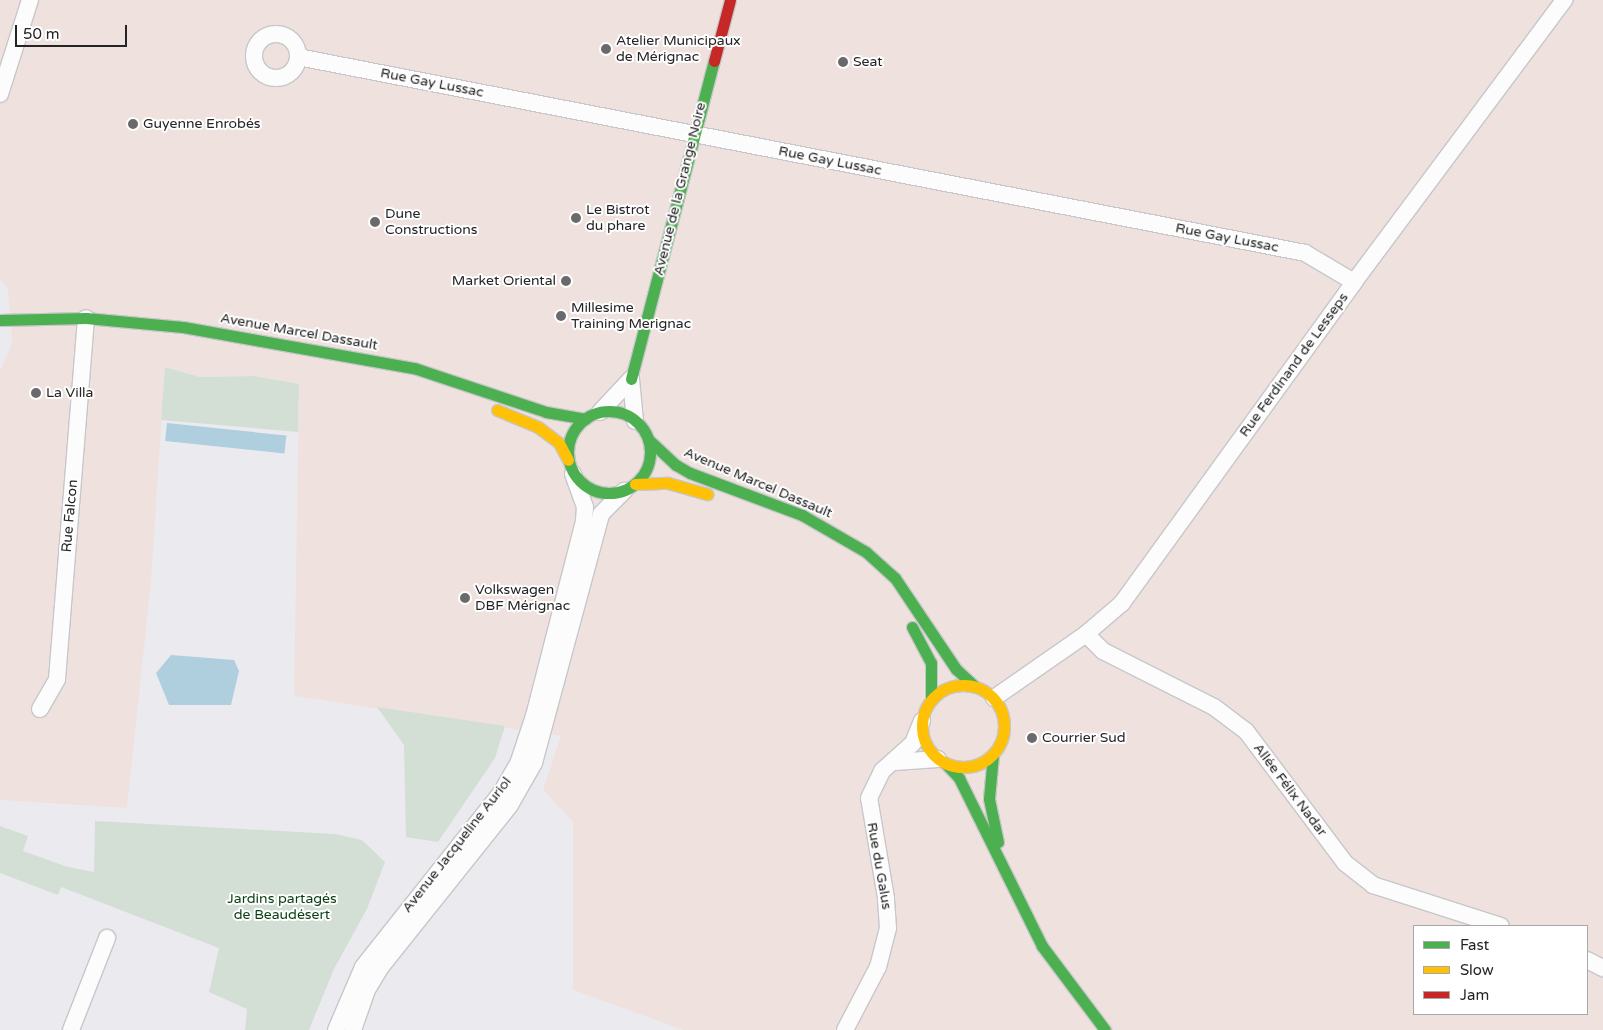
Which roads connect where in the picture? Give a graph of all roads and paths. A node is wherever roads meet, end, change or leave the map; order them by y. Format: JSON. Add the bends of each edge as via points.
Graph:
{"nodes":[{"id":1,"x":30,"y":0,"type":"edge"},
{"id":2,"x":730,"y":0,"type":"edge"},
{"id":3,"x":1564,"y":0,"type":"edge"},
{"id":4,"x":298,"y":57,"type":"dead end"},
{"id":5,"x":0,"y":94,"type":"edge"},
{"id":6,"x":695,"y":135,"type":"junction"},
{"id":7,"x":1354,"y":282,"type":"junction"},
{"id":8,"x":0,"y":320,"type":"edge"},
{"id":9,"x":86,"y":324,"type":"junction"},
{"id":10,"x":20,"y":332,"type":"dead end"},
{"id":11,"x":152,"y":337,"type":"dead end"},
{"id":12,"x":631,"y":379,"type":"junction"},
{"id":13,"x":485,"y":406,"type":"dead end"},
{"id":14,"x":592,"y":415,"type":"junction"},
{"id":15,"x":636,"y":420,"type":"junction"},
{"id":16,"x":649,"y":440,"type":"junction"},
{"id":17,"x":571,"y":467,"type":"junction"},
{"id":18,"x":630,"y":487,"type":"junction"},
{"id":19,"x":720,"y":499,"type":"dead end"},
{"id":20,"x":816,"y":538,"type":"dead end"},
{"id":21,"x":849,"y":557,"type":"dead end"},
{"id":22,"x":901,"y":611,"type":"dead end"},
{"id":23,"x":1086,"y":634,"type":"junction"},
{"id":24,"x":974,"y":686,"type":"junction"},
{"id":25,"x":994,"y":698,"type":"junction"},
{"id":26,"x":931,"y":700,"type":"junction"},
{"id":27,"x":40,"y":709,"type":"dead end"},
{"id":28,"x":922,"y":721,"type":"junction"},
{"id":29,"x":993,"y":755,"type":"junction"},
{"id":30,"x":941,"y":761,"type":"junction"},
{"id":31,"x":895,"y":762,"type":"junction"},
{"id":32,"x":1000,"y":860,"type":"junction"},
{"id":33,"x":1497,"y":925,"type":"edge"},
{"id":34,"x":107,"y":938,"type":"dead end"},
{"id":35,"x":1588,"y":960,"type":"edge"},
{"id":36,"x":1603,"y":968,"type":"edge"},
{"id":37,"x":70,"y":1030,"type":"edge"},
{"id":38,"x":336,"y":1030,"type":"edge"},
{"id":39,"x":353,"y":1030,"type":"edge"},
{"id":40,"x":845,"y":1030,"type":"edge"},
{"id":41,"x":1105,"y":1030,"type":"edge"}],
"edges":[{"from":1,"to":5,"type":"street"},
{"from":2,"to":6,"type":"main road","name":"Avenue de la Grange Noire"},
{"from":3,"to":7,"type":"street","name":"Rue Ferdinand de Lesseps"},
{"from":4,"to":6,"type":"street","name":"Rue Gay Lussac"},
{"from":6,"to":7,"type":"street","name":"Rue Gay Lussac","via":[[1305,253]]},
{"from":6,"to":12,"type":"main road","name":"Avenue de la Grange Noire"},
{"from":7,"to":23,"type":"street","name":"Rue Ferdinand de Lesseps","via":[[1122,603]]},
{"from":8,"to":9,"type":"main road","name":"Avenue Marcel Dassault"},
{"from":9,"to":10,"type":"main road","name":"Avenue Marcel Dassault"},
{"from":9,"to":11,"type":"main road","name":"Avenue Marcel Dassault"},
{"from":9,"to":14,"type":"main road","name":"Avenue Marcel Dassault","via":[[183,327],[377,360],[453,379],[546,412]]},
{"from":9,"to":27,"type":"street","name":"Rue Falcon","via":[[57,679]]},
{"from":12,"to":14,"type":"street","name":"Avenue de la Grange Noire"},
{"from":12,"to":15,"type":"street","name":"Avenue de la Grange Noire"},
{"from":13,"to":17,"type":"main road","via":[[538,427],[558,443]]},
{"from":14,"to":15,"type":"main road","via":[[613,411]]},
{"from":14,"to":17,"type":"main road","via":[[570,437]]},
{"from":15,"to":16,"type":"main road"},
{"from":16,"to":18,"type":"main road","via":[[649,464]]},
{"from":16,"to":24,"type":"main road","name":"Avenue Marcel Dassault","via":[[676,465],[690,473],[802,515],[866,552],[904,590],[956,669]]},
{"from":17,"to":18,"type":"main road","via":[[583,485],[596,492],[610,494]]},
{"from":17,"to":38,"type":"street","name":"Avenue Jacqueline Auriol","via":[[585,507],[584,521],[534,716],[518,764],[501,792],[363,968]]},
{"from":18,"to":19,"type":"main road","via":[[685,486]]},
{"from":18,"to":39,"type":"street","name":"Avenue Jacqueline Auriol","via":[[601,514],[598,522],[534,763],[510,805],[380,968],[367,990]]},
{"from":20,"to":21,"type":"main road","name":"Avenue Marcel Dassault"},
{"from":22,"to":26,"type":"main road","via":[[931,663]]},
{"from":23,"to":25,"type":"street","name":"Rue Ferdinand de Lesseps"},
{"from":23,"to":33,"type":"street","name":"Allée Félix Nadar","via":[[1103,651],[1214,707],[1246,731],[1345,863],[1374,885]]},
{"from":24,"to":25,"type":"main road"},
{"from":24,"to":26,"type":"main road","via":[[950,687]]},
{"from":25,"to":29,"type":"main road","via":[[1002,714],[1004,733]]},
{"from":26,"to":28,"type":"main road"},
{"from":28,"to":30,"type":"main road","via":[[925,742]]},
{"from":28,"to":31,"type":"street","name":"Rue du Galus","via":[[913,743]]},
{"from":29,"to":30,"type":"main road","via":[[970,767]]},
{"from":29,"to":32,"type":"main road","via":[[989,798]]},
{"from":30,"to":31,"type":"street"},
{"from":30,"to":32,"type":"main road","via":[[959,778]]},
{"from":31,"to":40,"type":"street","name":"Rue du Galus","via":[[875,781],[868,808],[886,898],[886,941],[878,967]]},
{"from":32,"to":41,"type":"main road","via":[[1015,897],[1042,946]]},
{"from":34,"to":37,"type":"street"},
{"from":35,"to":36,"type":"street"}]}
